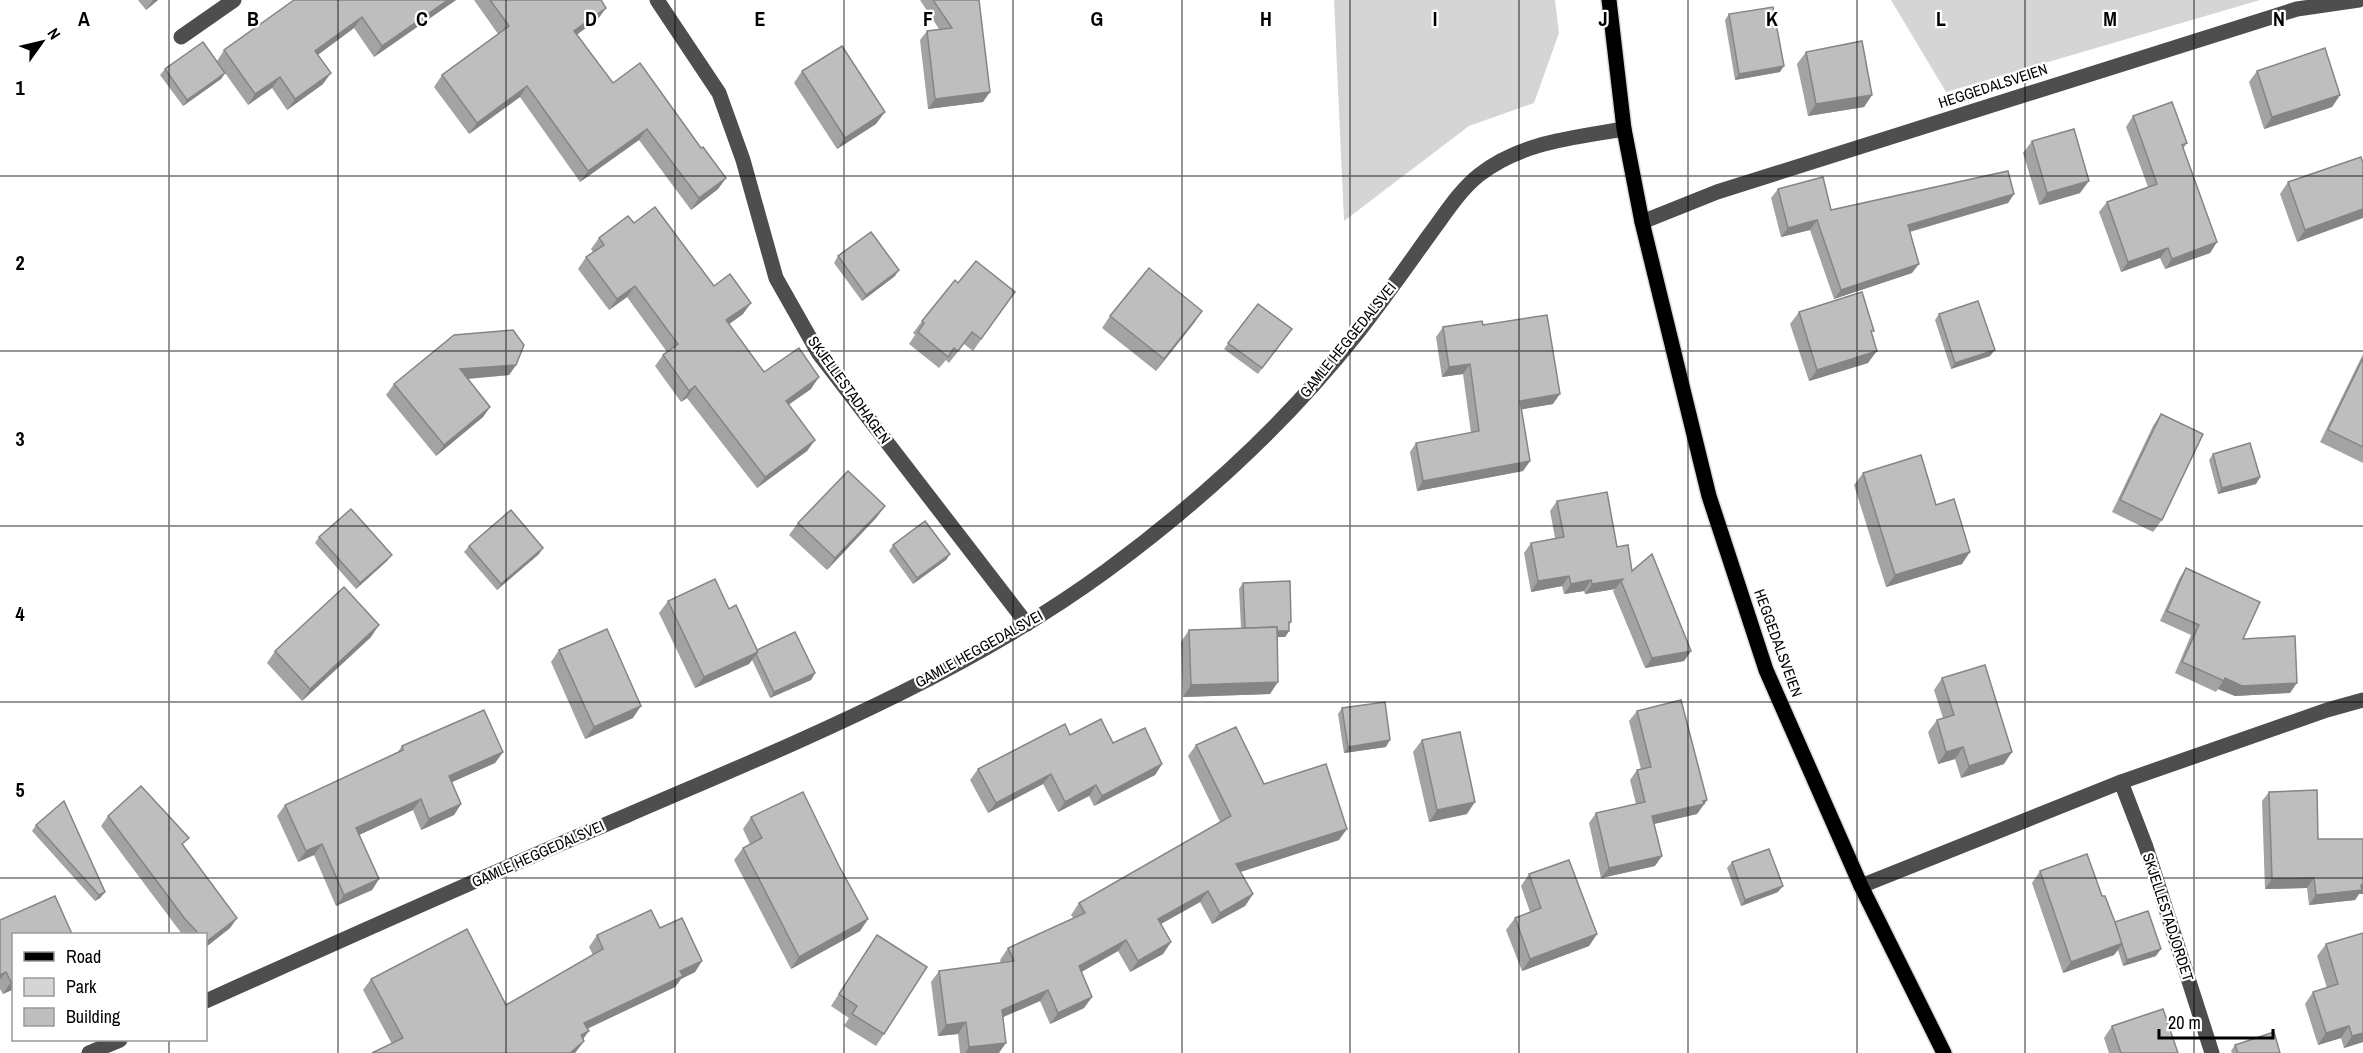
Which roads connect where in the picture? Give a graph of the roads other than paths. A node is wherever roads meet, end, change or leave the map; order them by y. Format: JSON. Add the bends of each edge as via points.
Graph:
{"nodes":[{"id":1,"x":234,"y":0,"type":"edge"},
{"id":2,"x":657,"y":0,"type":"edge"},
{"id":3,"x":1609,"y":0,"type":"edge"},
{"id":4,"x":2359,"y":0,"type":"edge"},
{"id":5,"x":181,"y":37,"type":"dead end"},
{"id":6,"x":1624,"y":129,"type":"junction"},
{"id":7,"x":1642,"y":222,"type":"junction"},
{"id":8,"x":1027,"y":624,"type":"junction"},
{"id":9,"x":2363,"y":700,"type":"edge"},
{"id":10,"x":2121,"y":782,"type":"junction"},
{"id":11,"x":1861,"y":885,"type":"junction"},
{"id":12,"x":207,"y":1001,"type":"edge"},
{"id":13,"x":118,"y":1041,"type":"edge"},
{"id":14,"x":89,"y":1053,"type":"edge"},
{"id":15,"x":1944,"y":1053,"type":"edge"},
{"id":16,"x":2212,"y":1053,"type":"edge"}],
"edges":[{"from":1,"to":5,"type":"street"},
{"from":2,"to":8,"type":"street","name":"SKJELLESTADHAGEN","via":[[720,93],[776,278],[819,354]]},
{"from":3,"to":6,"type":"main road","name":"HEGGEDALSVEIEN"},
{"from":4,"to":7,"type":"street","name":"HEGGEDALSVEIEN","via":[[2297,9],[1717,192]]},
{"from":6,"to":7,"type":"main road","name":"HEGGEDALSVEIEN"},
{"from":6,"to":8,"type":"street","name":"GAMLE HEGGEDALSVEI","via":[[1544,143],[1505,159],[1479,176],[1458,197],[1359,331],[1288,413],[1208,491],[1106,571]]},
{"from":7,"to":11,"type":"main road","name":"HEGGEDALSVEIEN","via":[[1709,496],[1759,649]]},
{"from":8,"to":12,"type":"street","name":"GAMLE HEGGEDALSVEI","via":[[950,668],[820,732]]},
{"from":9,"to":10,"type":"street"},
{"from":10,"to":11,"type":"street"},
{"from":10,"to":16,"type":"street","name":"SKJELLESTADJORDET","via":[[2146,847]]},
{"from":11,"to":15,"type":"main road","name":"HEGGEDALSVEIEN"},
{"from":13,"to":14,"type":"street"}]}
